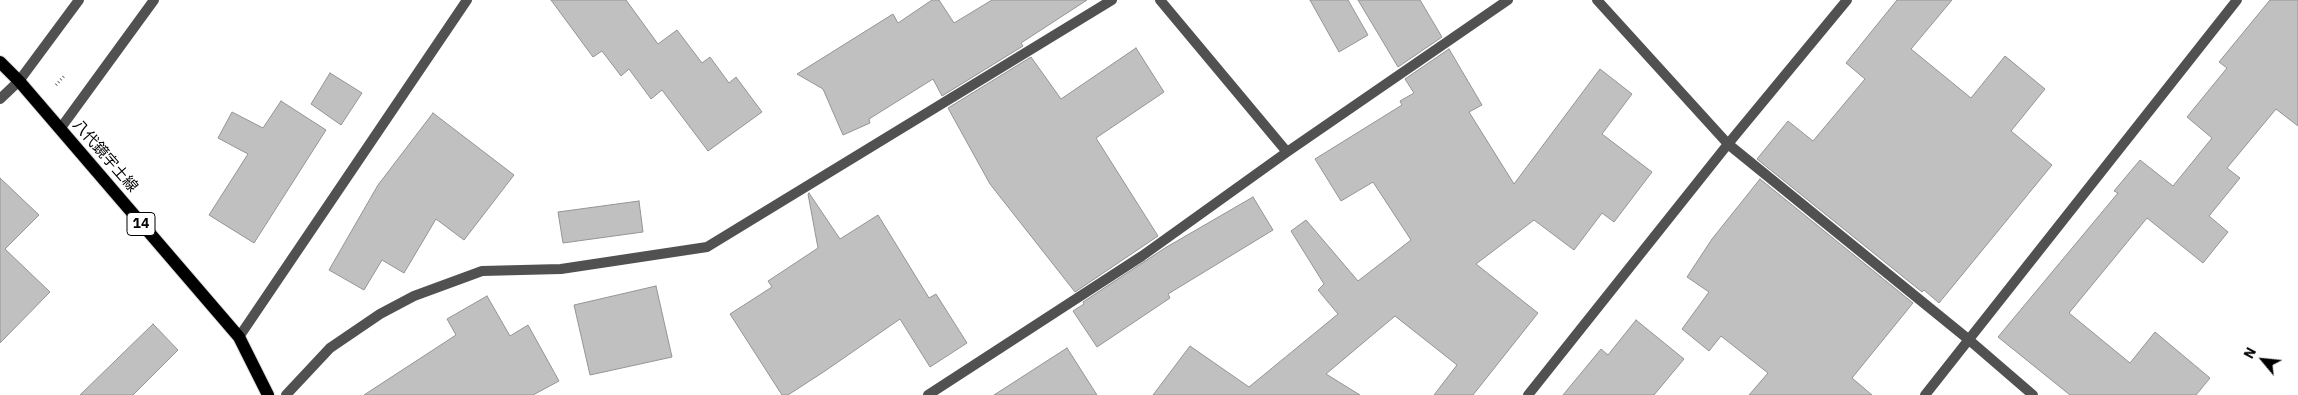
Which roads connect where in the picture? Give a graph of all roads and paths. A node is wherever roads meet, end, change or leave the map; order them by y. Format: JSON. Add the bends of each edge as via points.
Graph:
{"nodes":[{"id":1,"x":79,"y":0,"type":"edge"},
{"id":2,"x":154,"y":0,"type":"edge"},
{"id":3,"x":467,"y":0,"type":"edge"},
{"id":4,"x":1112,"y":0,"type":"edge"},
{"id":5,"x":1160,"y":0,"type":"edge"},
{"id":6,"x":1508,"y":0,"type":"edge"},
{"id":7,"x":1597,"y":0,"type":"edge"},
{"id":8,"x":1847,"y":0,"type":"edge"},
{"id":9,"x":2237,"y":0,"type":"edge"},
{"id":10,"x":0,"y":62,"type":"edge"},
{"id":11,"x":19,"y":81,"type":"junction"},
{"id":12,"x":0,"y":99,"type":"edge"},
{"id":13,"x":60,"y":129,"type":"junction"},
{"id":14,"x":1728,"y":144,"type":"junction"},
{"id":15,"x":1287,"y":152,"type":"junction"},
{"id":16,"x":239,"y":337,"type":"junction"},
{"id":17,"x":1968,"y":339,"type":"junction"},
{"id":18,"x":268,"y":395,"type":"edge"},
{"id":19,"x":286,"y":395,"type":"edge"},
{"id":20,"x":928,"y":395,"type":"edge"},
{"id":21,"x":1528,"y":395,"type":"edge"},
{"id":22,"x":1925,"y":395,"type":"edge"},
{"id":23,"x":2033,"y":395,"type":"edge"}],
"edges":[{"from":1,"to":11,"type":"street"},
{"from":2,"to":13,"type":"street"},
{"from":3,"to":16,"type":"street"},
{"from":4,"to":19,"type":"street","via":[[707,247],[561,268],[482,270],[414,296],[380,314],[330,348]]},
{"from":5,"to":15,"type":"street"},
{"from":6,"to":15,"type":"street"},
{"from":7,"to":14,"type":"street"},
{"from":8,"to":14,"type":"street"},
{"from":9,"to":17,"type":"street"},
{"from":10,"to":11,"type":"main road","name":"八代鏡宇土線","number":"14"},
{"from":11,"to":12,"type":"street"},
{"from":11,"to":13,"type":"main road","name":"八代鏡宇土線","number":"14"},
{"from":13,"to":16,"type":"main road","name":"八代鏡宇土線","number":"14"},
{"from":14,"to":17,"type":"street"},
{"from":14,"to":21,"type":"street"},
{"from":15,"to":20,"type":"street","via":[[1142,256]]},
{"from":16,"to":18,"type":"main road","name":"八代鏡宇土線","number":"14"},
{"from":17,"to":22,"type":"street"},
{"from":17,"to":23,"type":"street"}]}
